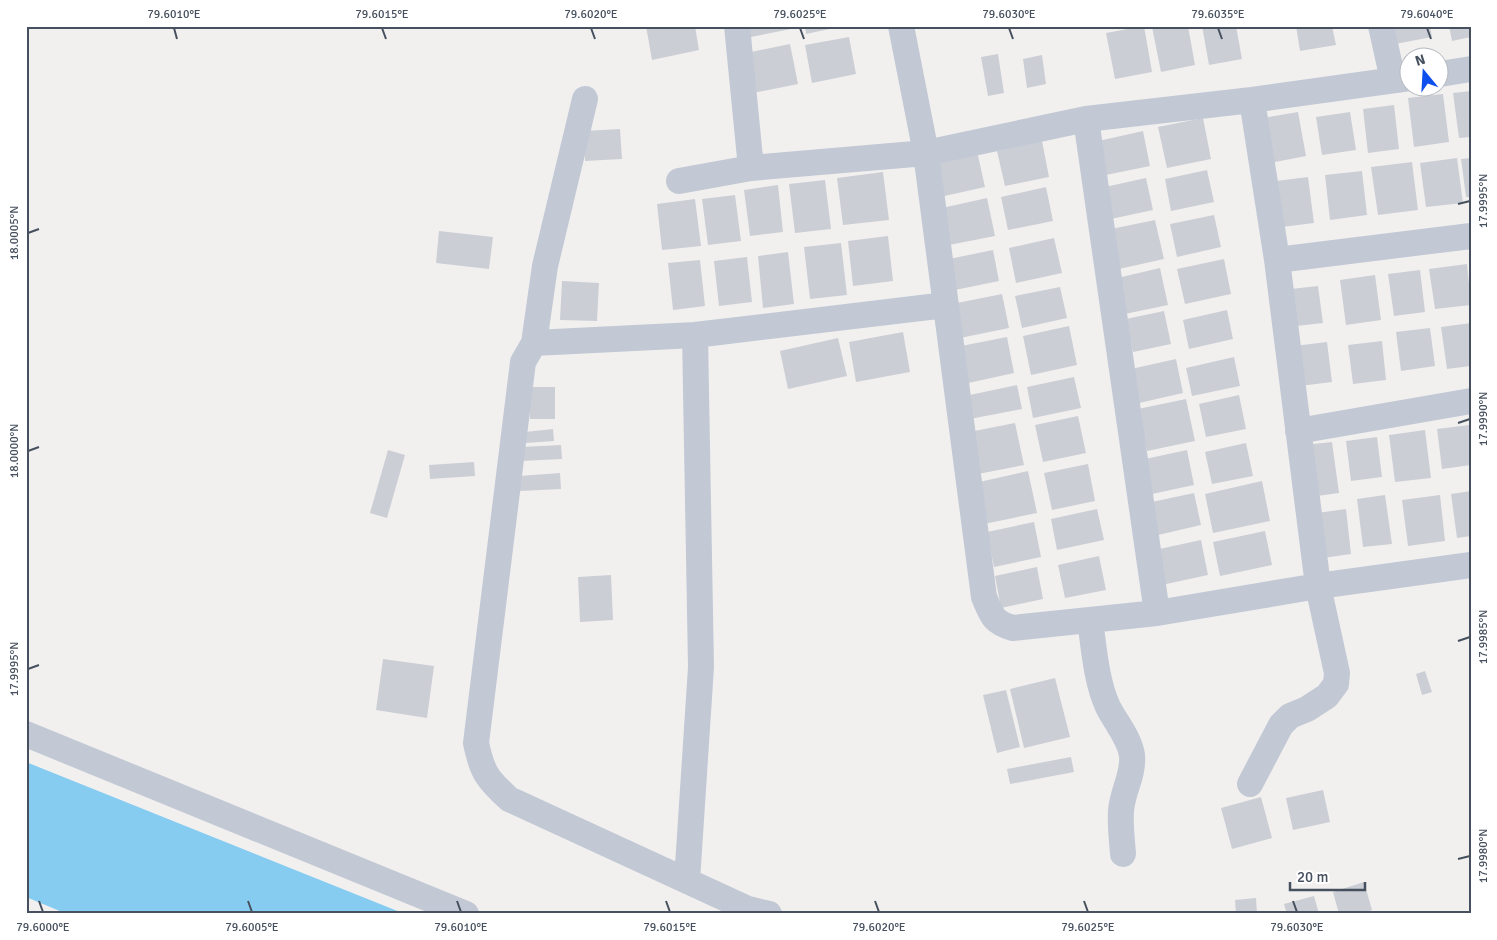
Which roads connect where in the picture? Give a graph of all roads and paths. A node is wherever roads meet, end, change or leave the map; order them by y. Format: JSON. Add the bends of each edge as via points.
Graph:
{"nodes":[{"id":1,"x":737,"y":26,"type":"edge"},
{"id":2,"x":901,"y":26,"type":"edge"},
{"id":3,"x":1381,"y":26,"type":"edge"},
{"id":4,"x":1471,"y":69,"type":"edge"},
{"id":5,"x":1450,"y":72,"type":"edge"},
{"id":6,"x":1400,"y":76,"type":"edge"},
{"id":7,"x":1400,"y":79,"type":"edge"},
{"id":8,"x":585,"y":99,"type":"dead end"},
{"id":9,"x":1252,"y":100,"type":"junction"},
{"id":10,"x":1086,"y":119,"type":"junction"},
{"id":11,"x":926,"y":153,"type":"junction"},
{"id":12,"x":751,"y":168,"type":"junction"},
{"id":13,"x":679,"y":181,"type":"dead end"},
{"id":14,"x":1471,"y":236,"type":"edge"},
{"id":15,"x":1277,"y":260,"type":"junction"},
{"id":16,"x":946,"y":305,"type":"junction"},
{"id":17,"x":695,"y":335,"type":"junction"},
{"id":18,"x":534,"y":344,"type":"junction"},
{"id":19,"x":1471,"y":401,"type":"edge"},
{"id":20,"x":1298,"y":431,"type":"junction"},
{"id":21,"x":1471,"y":565,"type":"edge"},
{"id":22,"x":1318,"y":586,"type":"junction"},
{"id":23,"x":1157,"y":613,"type":"junction"},
{"id":24,"x":1090,"y":620,"type":"junction"},
{"id":25,"x":26,"y":734,"type":"edge"},
{"id":26,"x":1250,"y":784,"type":"dead end"},
{"id":27,"x":1123,"y":854,"type":"dead end"},
{"id":28,"x":687,"y":881,"type":"junction"},
{"id":29,"x":466,"y":914,"type":"edge"},
{"id":30,"x":769,"y":914,"type":"edge"}],
"edges":[{"from":1,"to":12,"type":"street"},
{"from":2,"to":11,"type":"street"},
{"from":3,"to":6,"type":"street"},
{"from":4,"to":5,"type":"street"},
{"from":7,"to":9,"type":"street"},
{"from":8,"to":18,"type":"street","via":[[545,266]]},
{"from":9,"to":10,"type":"street"},
{"from":9,"to":15,"type":"street"},
{"from":10,"to":11,"type":"street"},
{"from":10,"to":23,"type":"street"},
{"from":11,"to":12,"type":"street"},
{"from":11,"to":16,"type":"street"},
{"from":12,"to":13,"type":"street"},
{"from":14,"to":15,"type":"street"},
{"from":15,"to":20,"type":"street"},
{"from":16,"to":17,"type":"street"},
{"from":16,"to":24,"type":"street","via":[[984,597],[990,611],[999,623],[1013,628]]},
{"from":17,"to":18,"type":"street"},
{"from":17,"to":28,"type":"street","via":[[701,667]]},
{"from":18,"to":28,"type":"street","via":[[523,362],[476,743],[480,762],[489,781],[509,799]]},
{"from":19,"to":20,"type":"street"},
{"from":20,"to":22,"type":"street"},
{"from":21,"to":22,"type":"street"},
{"from":22,"to":23,"type":"street"},
{"from":22,"to":26,"type":"street","via":[[1337,673],[1336,684],[1327,696],[1290,716],[1281,725]]},
{"from":23,"to":24,"type":"street"},
{"from":24,"to":27,"type":"street","via":[[1102,690],[1130,745],[1132,758],[1121,812]]},
{"from":25,"to":29,"type":"street"},
{"from":28,"to":30,"type":"street","via":[[748,909]]}]}
